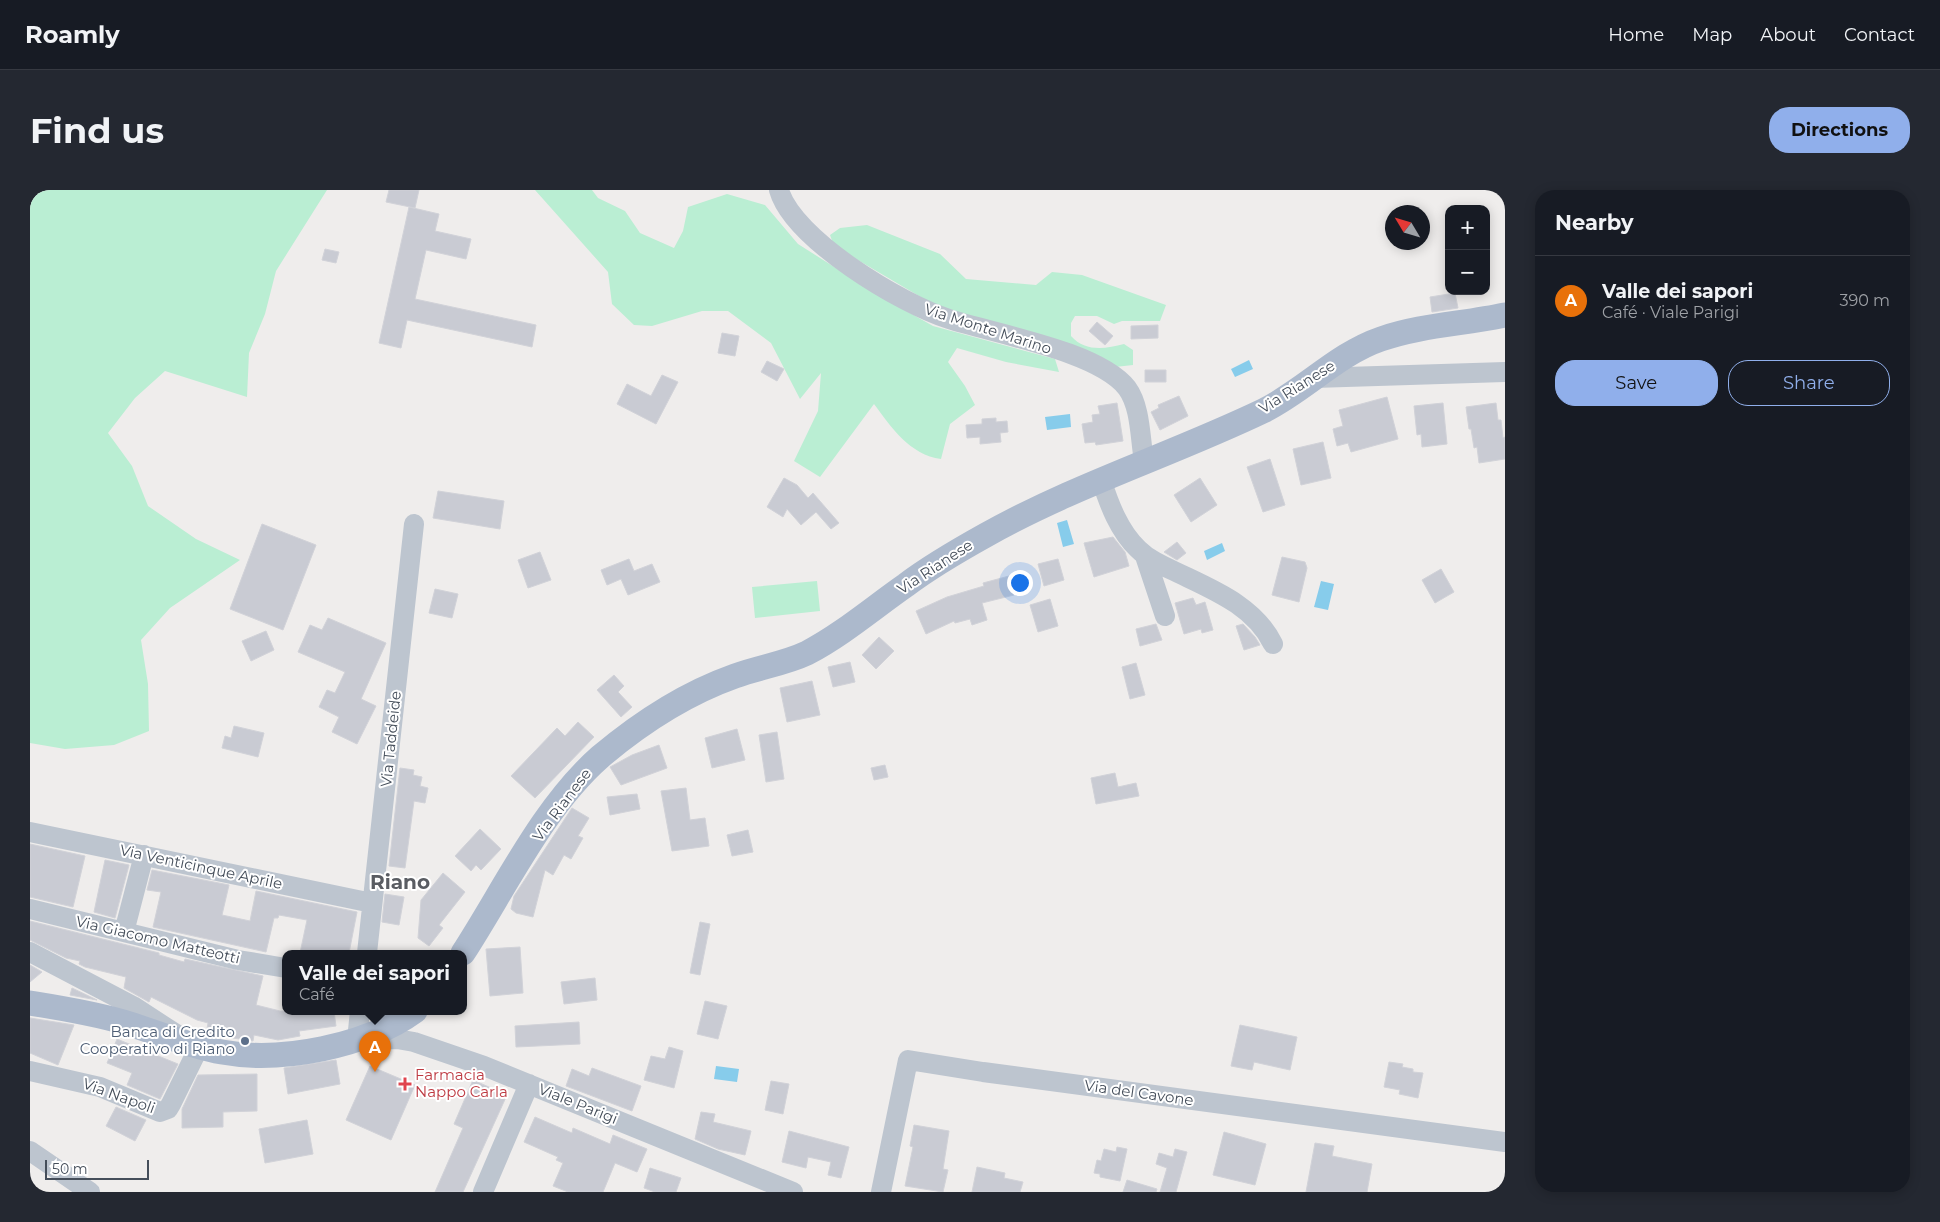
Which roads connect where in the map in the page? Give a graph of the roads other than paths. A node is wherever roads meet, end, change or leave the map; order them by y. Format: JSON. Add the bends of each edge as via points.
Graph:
{"nodes":[{"id":1,"x":779,"y":190,"type":"edge"},
{"id":2,"x":1505,"y":314,"type":"edge"},
{"id":3,"x":1505,"y":372,"type":"edge"},
{"id":4,"x":1314,"y":378,"type":"junction"},
{"id":5,"x":1144,"y":461,"type":"junction"},
{"id":6,"x":1101,"y":479,"type":"junction"},
{"id":7,"x":414,"y":524,"type":"dead end"},
{"id":8,"x":1145,"y":556,"type":"junction"},
{"id":9,"x":1165,"y":616,"type":"dead end"},
{"id":10,"x":1273,"y":644,"type":"dead end"},
{"id":11,"x":30,"y":832,"type":"edge"},
{"id":12,"x":144,"y":855,"type":"junction"},
{"id":13,"x":372,"y":903,"type":"junction"},
{"id":14,"x":30,"y":909,"type":"edge"},
{"id":15,"x":124,"y":932,"type":"junction"},
{"id":16,"x":367,"y":950,"type":"edge"},
{"id":17,"x":465,"y":950,"type":"edge"},
{"id":18,"x":30,"y":952,"type":"edge"},
{"id":19,"x":282,"y":967,"type":"edge"},
{"id":20,"x":30,"y":1003,"type":"edge"},
{"id":21,"x":360,"y":1015,"type":"edge"},
{"id":22,"x":409,"y":1015,"type":"edge"},
{"id":23,"x":357,"y":1040,"type":"junction"},
{"id":24,"x":196,"y":1046,"type":"junction"},
{"id":25,"x":30,"y":1071,"type":"edge"},
{"id":26,"x":529,"y":1084,"type":"junction"},
{"id":27,"x":1505,"y":1142,"type":"edge"},
{"id":28,"x":30,"y":1151,"type":"edge"},
{"id":29,"x":90,"y":1192,"type":"edge"},
{"id":30,"x":483,"y":1192,"type":"edge"},
{"id":31,"x":793,"y":1192,"type":"edge"},
{"id":32,"x":880,"y":1192,"type":"edge"}],
"edges":[{"from":1,"to":5,"type":"street","name":"Via Monte Marino","via":[[789,213],[824,248],[907,301],[948,319],[1068,354],[1115,377],[1134,401]]},
{"from":2,"to":4,"type":"main road","name":"Via Rianese","via":[[1384,338],[1356,350]]},
{"from":3,"to":4,"type":"street"},
{"from":4,"to":5,"type":"main road","name":"Via Rianese","via":[[1264,410]]},
{"from":5,"to":6,"type":"main road","name":"Via Rianese"},
{"from":6,"to":8,"type":"street","via":[[1120,524]]},
{"from":6,"to":17,"type":"main road","name":"Via Rianese","via":[[1035,509],[952,555],[842,632],[807,652],[704,689],[615,745],[585,771],[557,805]]},
{"from":7,"to":13,"type":"street","name":"Via Taddeide"},
{"from":8,"to":9,"type":"street"},
{"from":8,"to":10,"type":"street","via":[[1248,610],[1262,624]]},
{"from":11,"to":12,"type":"street","name":"Via Venticinque Aprile"},
{"from":12,"to":13,"type":"street","name":"Via Venticinque Aprile"},
{"from":12,"to":15,"type":"street"},
{"from":13,"to":16,"type":"street","name":"Via Taddeide"},
{"from":14,"to":15,"type":"street","name":"Via Giacomo Matteotti"},
{"from":15,"to":19,"type":"street","name":"Via Giacomo Matteotti"},
{"from":18,"to":24,"type":"street","via":[[133,1006]]},
{"from":20,"to":24,"type":"main road","via":[[101,1016]]},
{"from":21,"to":23,"type":"street"},
{"from":22,"to":23,"type":"main road"},
{"from":23,"to":24,"type":"main road","via":[[268,1055],[231,1054]]},
{"from":23,"to":26,"type":"street","name":"Viale Parigi","via":[[414,1042]]},
{"from":24,"to":25,"type":"street","name":"Via Napoli","via":[[168,1109],[160,1112],[100,1087]]},
{"from":26,"to":30,"type":"street"},
{"from":26,"to":31,"type":"street","name":"Viale Parigi"},
{"from":27,"to":32,"type":"street","name":"Via del Cavone","via":[[908,1060]]},
{"from":28,"to":29,"type":"street"}]}
